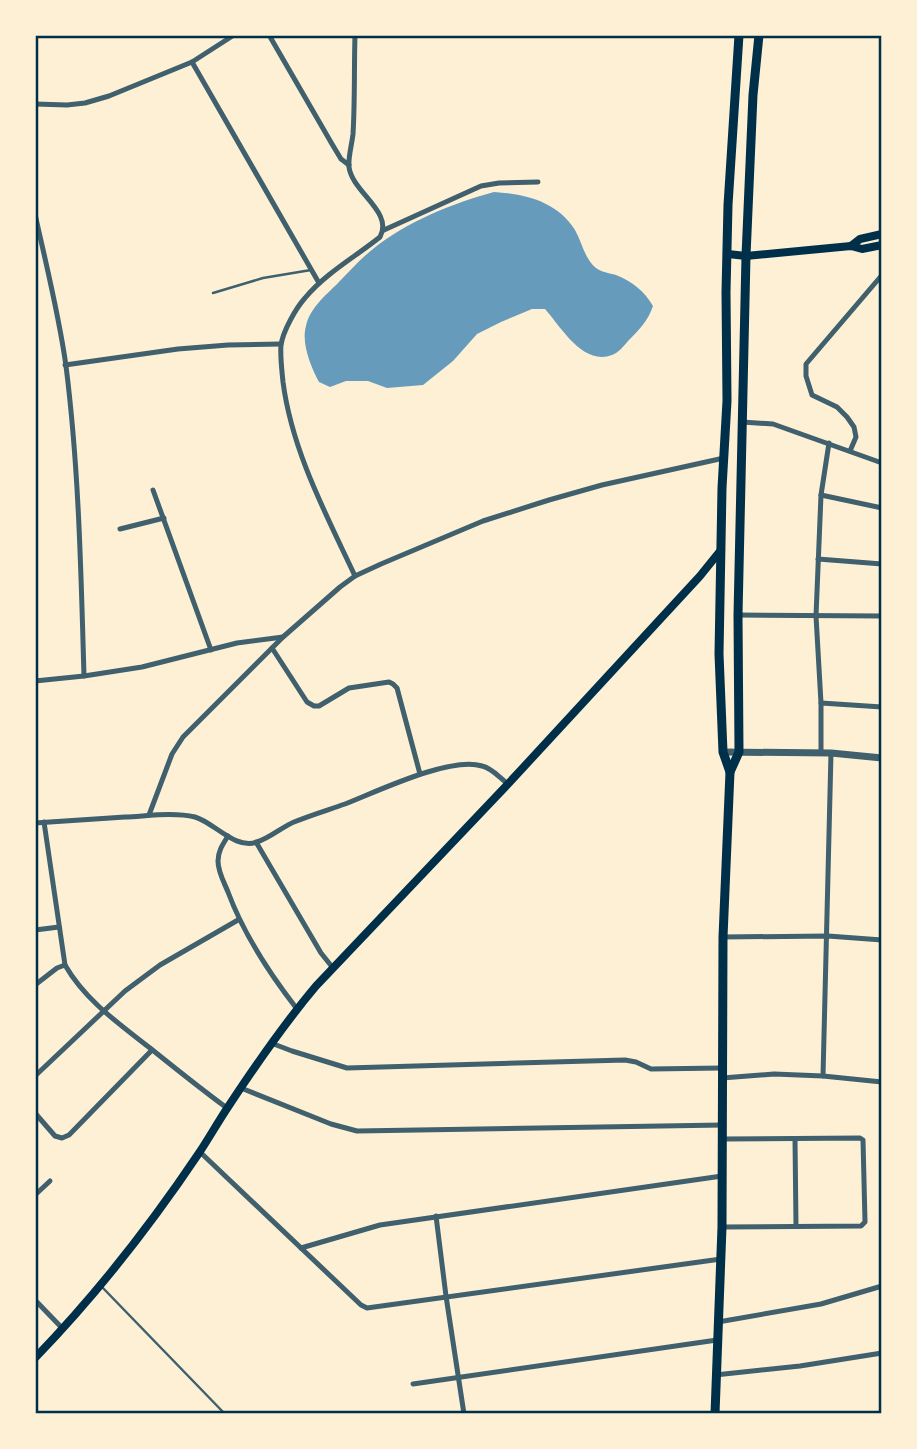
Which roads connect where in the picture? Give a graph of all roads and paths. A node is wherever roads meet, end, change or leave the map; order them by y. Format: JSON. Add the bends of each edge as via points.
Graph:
{"nodes":[{"id":1,"x":234,"y":35,"type":"edge"},
{"id":2,"x":270,"y":35,"type":"edge"},
{"id":3,"x":355,"y":35,"type":"edge"},
{"id":4,"x":739,"y":35,"type":"edge"},
{"id":5,"x":759,"y":35,"type":"edge"},
{"id":6,"x":192,"y":62,"type":"junction"},
{"id":7,"x":35,"y":104,"type":"edge"},
{"id":8,"x":349,"y":165,"type":"junction"},
{"id":9,"x":538,"y":182,"type":"dead end"},
{"id":10,"x":35,"y":214,"type":"edge"},
{"id":11,"x":384,"y":230,"type":"junction"},
{"id":12,"x":882,"y":234,"type":"edge"},
{"id":13,"x":882,"y":245,"type":"edge"},
{"id":14,"x":851,"y":246,"type":"junction"},
{"id":15,"x":728,"y":254,"type":"junction"},
{"id":16,"x":746,"y":256,"type":"junction"},
{"id":17,"x":311,"y":270,"type":"junction"},
{"id":18,"x":882,"y":275,"type":"edge"},
{"id":19,"x":319,"y":284,"type":"junction"},
{"id":20,"x":213,"y":293,"type":"dead end"},
{"id":21,"x":281,"y":344,"type":"junction"},
{"id":22,"x":65,"y":365,"type":"junction"},
{"id":23,"x":742,"y":422,"type":"junction"},
{"id":24,"x":829,"y":443,"type":"junction"},
{"id":25,"x":850,"y":451,"type":"junction"},
{"id":26,"x":724,"y":458,"type":"junction"},
{"id":27,"x":882,"y":462,"type":"edge"},
{"id":28,"x":153,"y":490,"type":"dead end"},
{"id":29,"x":821,"y":495,"type":"junction"},
{"id":30,"x":882,"y":508,"type":"edge"},
{"id":31,"x":164,"y":518,"type":"junction"},
{"id":32,"x":120,"y":529,"type":"dead end"},
{"id":33,"x":721,"y":550,"type":"junction"},
{"id":34,"x":818,"y":559,"type":"junction"},
{"id":35,"x":882,"y":564,"type":"edge"},
{"id":36,"x":355,"y":576,"type":"junction"},
{"id":37,"x":738,"y":615,"type":"junction"},
{"id":38,"x":816,"y":616,"type":"junction"},
{"id":39,"x":882,"y":616,"type":"edge"},
{"id":40,"x":283,"y":637,"type":"junction"},
{"id":41,"x":272,"y":648,"type":"junction"},
{"id":42,"x":211,"y":650,"type":"junction"},
{"id":43,"x":84,"y":676,"type":"junction"},
{"id":44,"x":35,"y":681,"type":"edge"},
{"id":45,"x":821,"y":703,"type":"junction"},
{"id":46,"x":882,"y":707,"type":"edge"},
{"id":47,"x":723,"y":752,"type":"junction"},
{"id":48,"x":739,"y":752,"type":"junction"},
{"id":49,"x":821,"y":753,"type":"junction"},
{"id":50,"x":831,"y":753,"type":"junction"},
{"id":51,"x":882,"y":758,"type":"edge"},
{"id":52,"x":730,"y":772,"type":"junction"},
{"id":53,"x":420,"y":774,"type":"junction"},
{"id":54,"x":508,"y":784,"type":"junction"},
{"id":55,"x":149,"y":815,"type":"junction"},
{"id":56,"x":44,"y":822,"type":"junction"},
{"id":57,"x":35,"y":823,"type":"edge"},
{"id":58,"x":228,"y":836,"type":"junction"},
{"id":59,"x":257,"y":842,"type":"junction"},
{"id":60,"x":239,"y":920,"type":"junction"},
{"id":61,"x":59,"y":927,"type":"junction"},
{"id":62,"x":35,"y":930,"type":"edge"},
{"id":63,"x":828,"y":936,"type":"junction"},
{"id":64,"x":723,"y":937,"type":"junction"},
{"id":65,"x":882,"y":940,"type":"edge"},
{"id":66,"x":65,"y":965,"type":"junction"},
{"id":67,"x":334,"y":968,"type":"junction"},
{"id":68,"x":35,"y":985,"type":"edge"},
{"id":69,"x":297,"y":1009,"type":"junction"},
{"id":70,"x":105,"y":1011,"type":"junction"},
{"id":71,"x":271,"y":1044,"type":"junction"},
{"id":72,"x":152,"y":1050,"type":"junction"},
{"id":73,"x":722,"y":1073,"type":"junction"},
{"id":74,"x":35,"y":1076,"type":"edge"},
{"id":75,"x":823,"y":1076,"type":"junction"},
{"id":76,"x":882,"y":1082,"type":"edge"},
{"id":77,"x":241,"y":1088,"type":"junction"},
{"id":78,"x":227,"y":1108,"type":"junction"},
{"id":79,"x":35,"y":1113,"type":"edge"},
{"id":80,"x":723,"y":1125,"type":"junction"},
{"id":81,"x":723,"y":1139,"type":"junction"},
{"id":82,"x":795,"y":1139,"type":"junction"},
{"id":83,"x":200,"y":1152,"type":"junction"},
{"id":84,"x":722,"y":1176,"type":"junction"},
{"id":85,"x":50,"y":1181,"type":"dead end"},
{"id":86,"x":35,"y":1195,"type":"edge"},
{"id":87,"x":436,"y":1216,"type":"junction"},
{"id":88,"x":796,"y":1226,"type":"junction"},
{"id":89,"x":722,"y":1227,"type":"junction"},
{"id":90,"x":301,"y":1248,"type":"junction"},
{"id":91,"x":721,"y":1259,"type":"junction"},
{"id":92,"x":100,"y":1285,"type":"junction"},
{"id":93,"x":882,"y":1286,"type":"edge"},
{"id":94,"x":446,"y":1296,"type":"junction"},
{"id":95,"x":35,"y":1300,"type":"edge"},
{"id":96,"x":718,"y":1322,"type":"junction"},
{"id":97,"x":63,"y":1329,"type":"junction"},
{"id":98,"x":717,"y":1340,"type":"junction"},
{"id":99,"x":882,"y":1353,"type":"edge"},
{"id":100,"x":35,"y":1358,"type":"edge"},
{"id":101,"x":715,"y":1375,"type":"junction"},
{"id":102,"x":459,"y":1377,"type":"junction"},
{"id":103,"x":413,"y":1384,"type":"dead end"},
{"id":104,"x":225,"y":1414,"type":"edge"},
{"id":105,"x":464,"y":1414,"type":"edge"},
{"id":106,"x":715,"y":1414,"type":"edge"}],
"edges":[{"from":1,"to":6,"type":"street"},
{"from":2,"to":8,"type":"street","via":[[341,159]]},
{"from":3,"to":8,"type":"street"},
{"from":4,"to":15,"type":"main road"},
{"from":5,"to":16,"type":"main road"},
{"from":6,"to":7,"type":"street","via":[[85,103]]},
{"from":6,"to":17,"type":"street"},
{"from":8,"to":11,"type":"street","via":[[380,214]]},
{"from":9,"to":11,"type":"street","via":[[481,186]]},
{"from":10,"to":22,"type":"street"},
{"from":11,"to":19,"type":"street"},
{"from":12,"to":14,"type":"main road"},
{"from":13,"to":14,"type":"main road"},
{"from":14,"to":16,"type":"main road"},
{"from":15,"to":16,"type":"main road"},
{"from":15,"to":26,"type":"main road"},
{"from":16,"to":23,"type":"main road"},
{"from":17,"to":19,"type":"street"},
{"from":17,"to":20,"type":"lane"},
{"from":18,"to":25,"type":"street","via":[[806,364],[812,395],[838,407],[854,427],[856,437]]},
{"from":19,"to":21,"type":"street","via":[[304,299]]},
{"from":21,"to":22,"type":"street","via":[[178,349]]},
{"from":21,"to":36,"type":"street","via":[[293,432]]},
{"from":22,"to":43,"type":"street","via":[[79,506]]},
{"from":23,"to":24,"type":"street","via":[[773,424]]},
{"from":23,"to":37,"type":"main road"},
{"from":24,"to":25,"type":"street"},
{"from":24,"to":29,"type":"street"},
{"from":25,"to":27,"type":"street"},
{"from":26,"to":33,"type":"main road"},
{"from":26,"to":36,"type":"street","via":[[535,504],[483,521]]},
{"from":28,"to":31,"type":"street"},
{"from":29,"to":30,"type":"street"},
{"from":29,"to":34,"type":"street"},
{"from":31,"to":32,"type":"street"},
{"from":31,"to":42,"type":"street"},
{"from":33,"to":47,"type":"main road"},
{"from":33,"to":54,"type":"main road"},
{"from":34,"to":35,"type":"street"},
{"from":34,"to":38,"type":"street"},
{"from":36,"to":40,"type":"street"},
{"from":37,"to":38,"type":"street"},
{"from":37,"to":48,"type":"main road"},
{"from":38,"to":39,"type":"street"},
{"from":38,"to":45,"type":"street"},
{"from":40,"to":41,"type":"street"},
{"from":40,"to":42,"type":"street"},
{"from":41,"to":53,"type":"street","via":[[314,706],[348,688],[393,684]]},
{"from":41,"to":55,"type":"street","via":[[183,737]]},
{"from":42,"to":43,"type":"street"},
{"from":43,"to":44,"type":"street"},
{"from":45,"to":46,"type":"street"},
{"from":45,"to":49,"type":"street"},
{"from":47,"to":48,"type":"street"},
{"from":47,"to":52,"type":"main road"},
{"from":48,"to":49,"type":"street"},
{"from":48,"to":52,"type":"main road"},
{"from":49,"to":50,"type":"street"},
{"from":50,"to":51,"type":"street"},
{"from":50,"to":63,"type":"street"},
{"from":52,"to":64,"type":"main road"},
{"from":53,"to":54,"type":"street","via":[[482,765]]},
{"from":53,"to":59,"type":"street","via":[[293,822]]},
{"from":54,"to":67,"type":"main road"},
{"from":55,"to":56,"type":"street"},
{"from":55,"to":58,"type":"street","via":[[195,818]]},
{"from":56,"to":57,"type":"street"},
{"from":56,"to":61,"type":"street"},
{"from":58,"to":59,"type":"street","via":[[246,844]]},
{"from":58,"to":60,"type":"street","via":[[219,849],[218,861]]},
{"from":59,"to":67,"type":"street"},
{"from":60,"to":69,"type":"street"},
{"from":60,"to":70,"type":"street","via":[[160,965]]},
{"from":61,"to":62,"type":"street"},
{"from":61,"to":66,"type":"street"},
{"from":63,"to":64,"type":"street"},
{"from":63,"to":65,"type":"street"},
{"from":63,"to":75,"type":"street"},
{"from":64,"to":73,"type":"main road"},
{"from":66,"to":68,"type":"street"},
{"from":66,"to":70,"type":"street","via":[[75,982]]},
{"from":67,"to":69,"type":"main road"},
{"from":69,"to":71,"type":"main road"},
{"from":70,"to":72,"type":"street"},
{"from":70,"to":74,"type":"street"},
{"from":71,"to":73,"type":"street","via":[[346,1068],[625,1060],[651,1069]]},
{"from":71,"to":77,"type":"main road"},
{"from":72,"to":78,"type":"street"},
{"from":72,"to":79,"type":"street","via":[[69,1135],[55,1136]]},
{"from":73,"to":75,"type":"street"},
{"from":73,"to":80,"type":"main road"},
{"from":75,"to":76,"type":"street"},
{"from":77,"to":78,"type":"main road"},
{"from":77,"to":80,"type":"street","via":[[357,1131]]},
{"from":78,"to":83,"type":"main road"},
{"from":80,"to":81,"type":"main road"},
{"from":81,"to":82,"type":"street"},
{"from":81,"to":84,"type":"main road"},
{"from":82,"to":88,"type":"street"},
{"from":82,"to":88,"type":"street","via":[[860,1138],[864,1143],[864,1225]]},
{"from":83,"to":90,"type":"street"},
{"from":83,"to":92,"type":"main road"},
{"from":84,"to":87,"type":"street"},
{"from":84,"to":89,"type":"main road"},
{"from":85,"to":86,"type":"street"},
{"from":87,"to":90,"type":"street","via":[[380,1225]]},
{"from":87,"to":94,"type":"street"},
{"from":88,"to":89,"type":"street"},
{"from":89,"to":91,"type":"main road"},
{"from":90,"to":94,"type":"street","via":[[367,1308]]},
{"from":91,"to":94,"type":"street"},
{"from":91,"to":96,"type":"main road"},
{"from":92,"to":97,"type":"main road"},
{"from":92,"to":104,"type":"lane"},
{"from":93,"to":96,"type":"street","via":[[821,1304]]},
{"from":94,"to":102,"type":"street"},
{"from":95,"to":97,"type":"street"},
{"from":96,"to":98,"type":"main road"},
{"from":97,"to":100,"type":"main road"},
{"from":98,"to":101,"type":"main road"},
{"from":98,"to":102,"type":"street"},
{"from":99,"to":101,"type":"street"},
{"from":101,"to":106,"type":"main road"},
{"from":102,"to":103,"type":"street"},
{"from":102,"to":105,"type":"street"}]}
